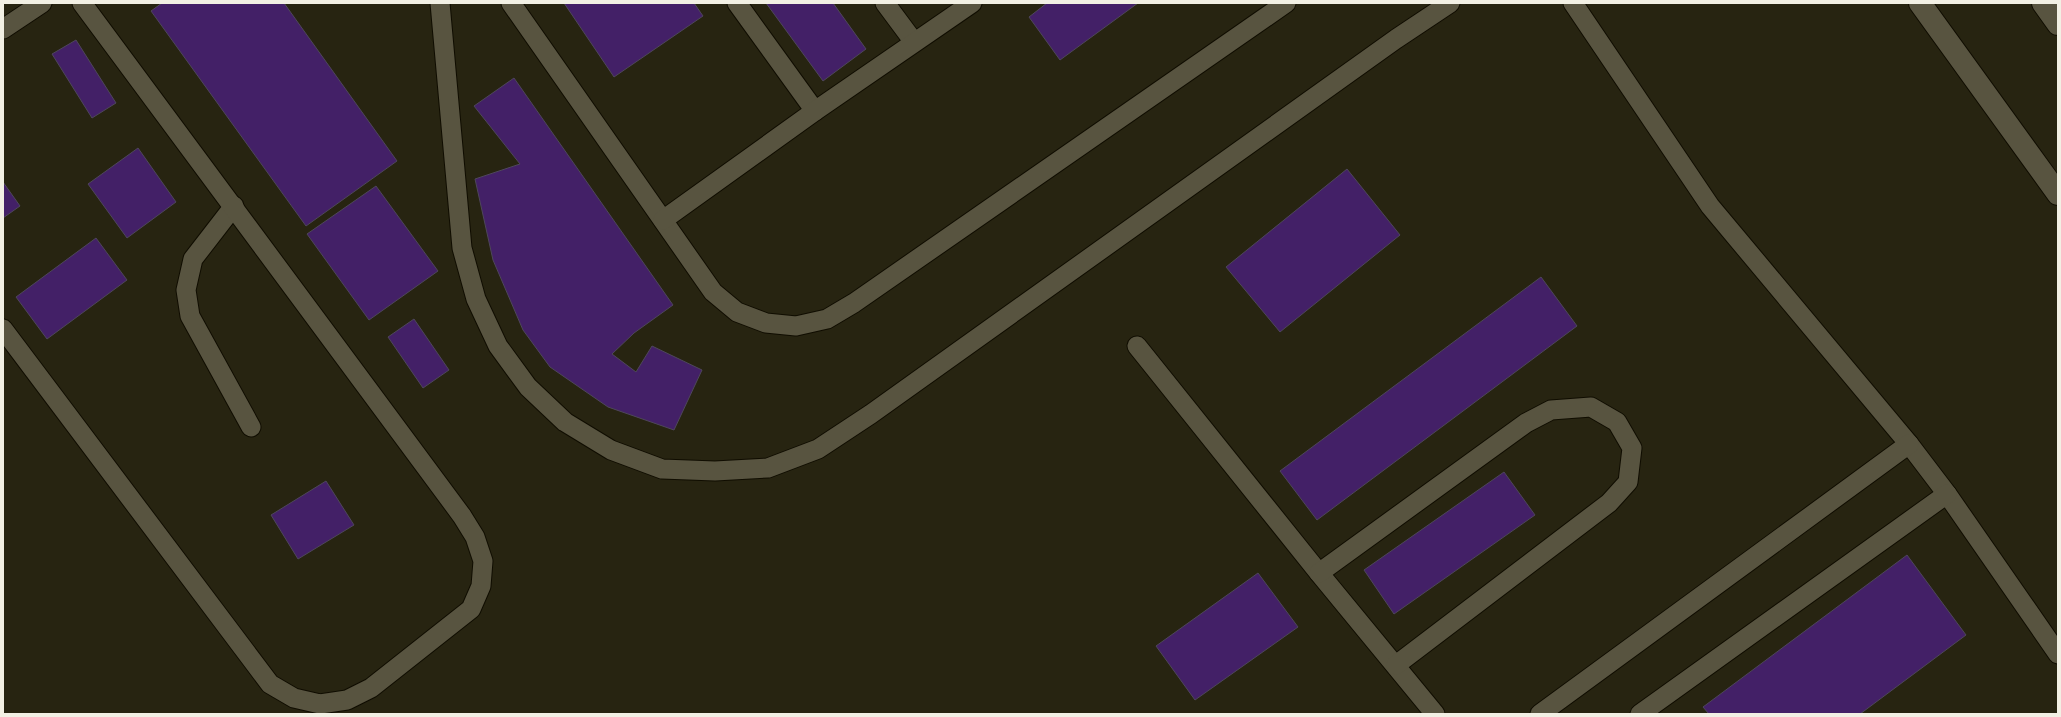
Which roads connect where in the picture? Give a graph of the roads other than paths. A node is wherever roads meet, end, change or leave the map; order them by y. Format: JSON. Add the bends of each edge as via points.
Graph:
{"nodes":[{"id":1,"x":42,"y":3,"type":"edge"},
{"id":2,"x":82,"y":3,"type":"edge"},
{"id":3,"x":440,"y":3,"type":"edge"},
{"id":4,"x":511,"y":3,"type":"edge"},
{"id":5,"x":737,"y":3,"type":"edge"},
{"id":6,"x":885,"y":3,"type":"edge"},
{"id":7,"x":972,"y":3,"type":"edge"},
{"id":8,"x":1286,"y":3,"type":"edge"},
{"id":9,"x":1450,"y":3,"type":"edge"},
{"id":10,"x":1573,"y":3,"type":"edge"},
{"id":11,"x":1920,"y":3,"type":"edge"},
{"id":12,"x":2043,"y":3,"type":"edge"},
{"id":13,"x":2058,"y":24,"type":"edge"},
{"id":14,"x":3,"y":29,"type":"edge"},
{"id":15,"x":914,"y":42,"type":"junction"},
{"id":16,"x":815,"y":111,"type":"junction"},
{"id":17,"x":2058,"y":194,"type":"edge"},
{"id":18,"x":234,"y":206,"type":"junction"},
{"id":19,"x":664,"y":220,"type":"junction"},
{"id":20,"x":3,"y":329,"type":"edge"},
{"id":21,"x":1137,"y":346,"type":"dead end"},
{"id":22,"x":251,"y":427,"type":"dead end"},
{"id":23,"x":1909,"y":444,"type":"junction"},
{"id":24,"x":1947,"y":494,"type":"junction"},
{"id":25,"x":1319,"y":573,"type":"junction"},
{"id":26,"x":2058,"y":654,"type":"edge"},
{"id":27,"x":1396,"y":666,"type":"junction"},
{"id":28,"x":1435,"y":714,"type":"edge"},
{"id":29,"x":1540,"y":714,"type":"edge"},
{"id":30,"x":1640,"y":714,"type":"edge"}],
"edges":[{"from":1,"to":14,"type":"lane"},
{"from":2,"to":18,"type":"lane"},
{"from":3,"to":9,"type":"lane","via":[[462,248],[476,299],[498,346],[528,387],[560,417],[610,450],[662,470],[715,471],[768,468],[818,449]]},
{"from":4,"to":19,"type":"lane"},
{"from":5,"to":16,"type":"lane"},
{"from":6,"to":15,"type":"lane"},
{"from":7,"to":15,"type":"lane"},
{"from":8,"to":19,"type":"lane","via":[[860,299],[827,319],[796,326],[766,323],[737,312],[713,292]]},
{"from":10,"to":23,"type":"lane","via":[[1710,206]]},
{"from":11,"to":17,"type":"street"},
{"from":12,"to":13,"type":"street"},
{"from":15,"to":16,"type":"lane"},
{"from":16,"to":19,"type":"lane"},
{"from":18,"to":20,"type":"lane","via":[[462,516],[475,537],[483,561],[481,586],[470,608],[371,688],[347,700],[320,704],[294,698],[270,684]]},
{"from":18,"to":22,"type":"lane","via":[[193,259],[186,290],[190,316]]},
{"from":21,"to":25,"type":"lane"},
{"from":23,"to":24,"type":"lane"},
{"from":23,"to":29,"type":"lane"},
{"from":24,"to":26,"type":"lane"},
{"from":24,"to":30,"type":"lane"},
{"from":25,"to":27,"type":"lane"},
{"from":25,"to":27,"type":"lane","via":[[1526,423],[1551,410],[1591,407],[1617,422],[1632,448],[1628,482],[1614,498]]},
{"from":27,"to":28,"type":"lane"}]}
